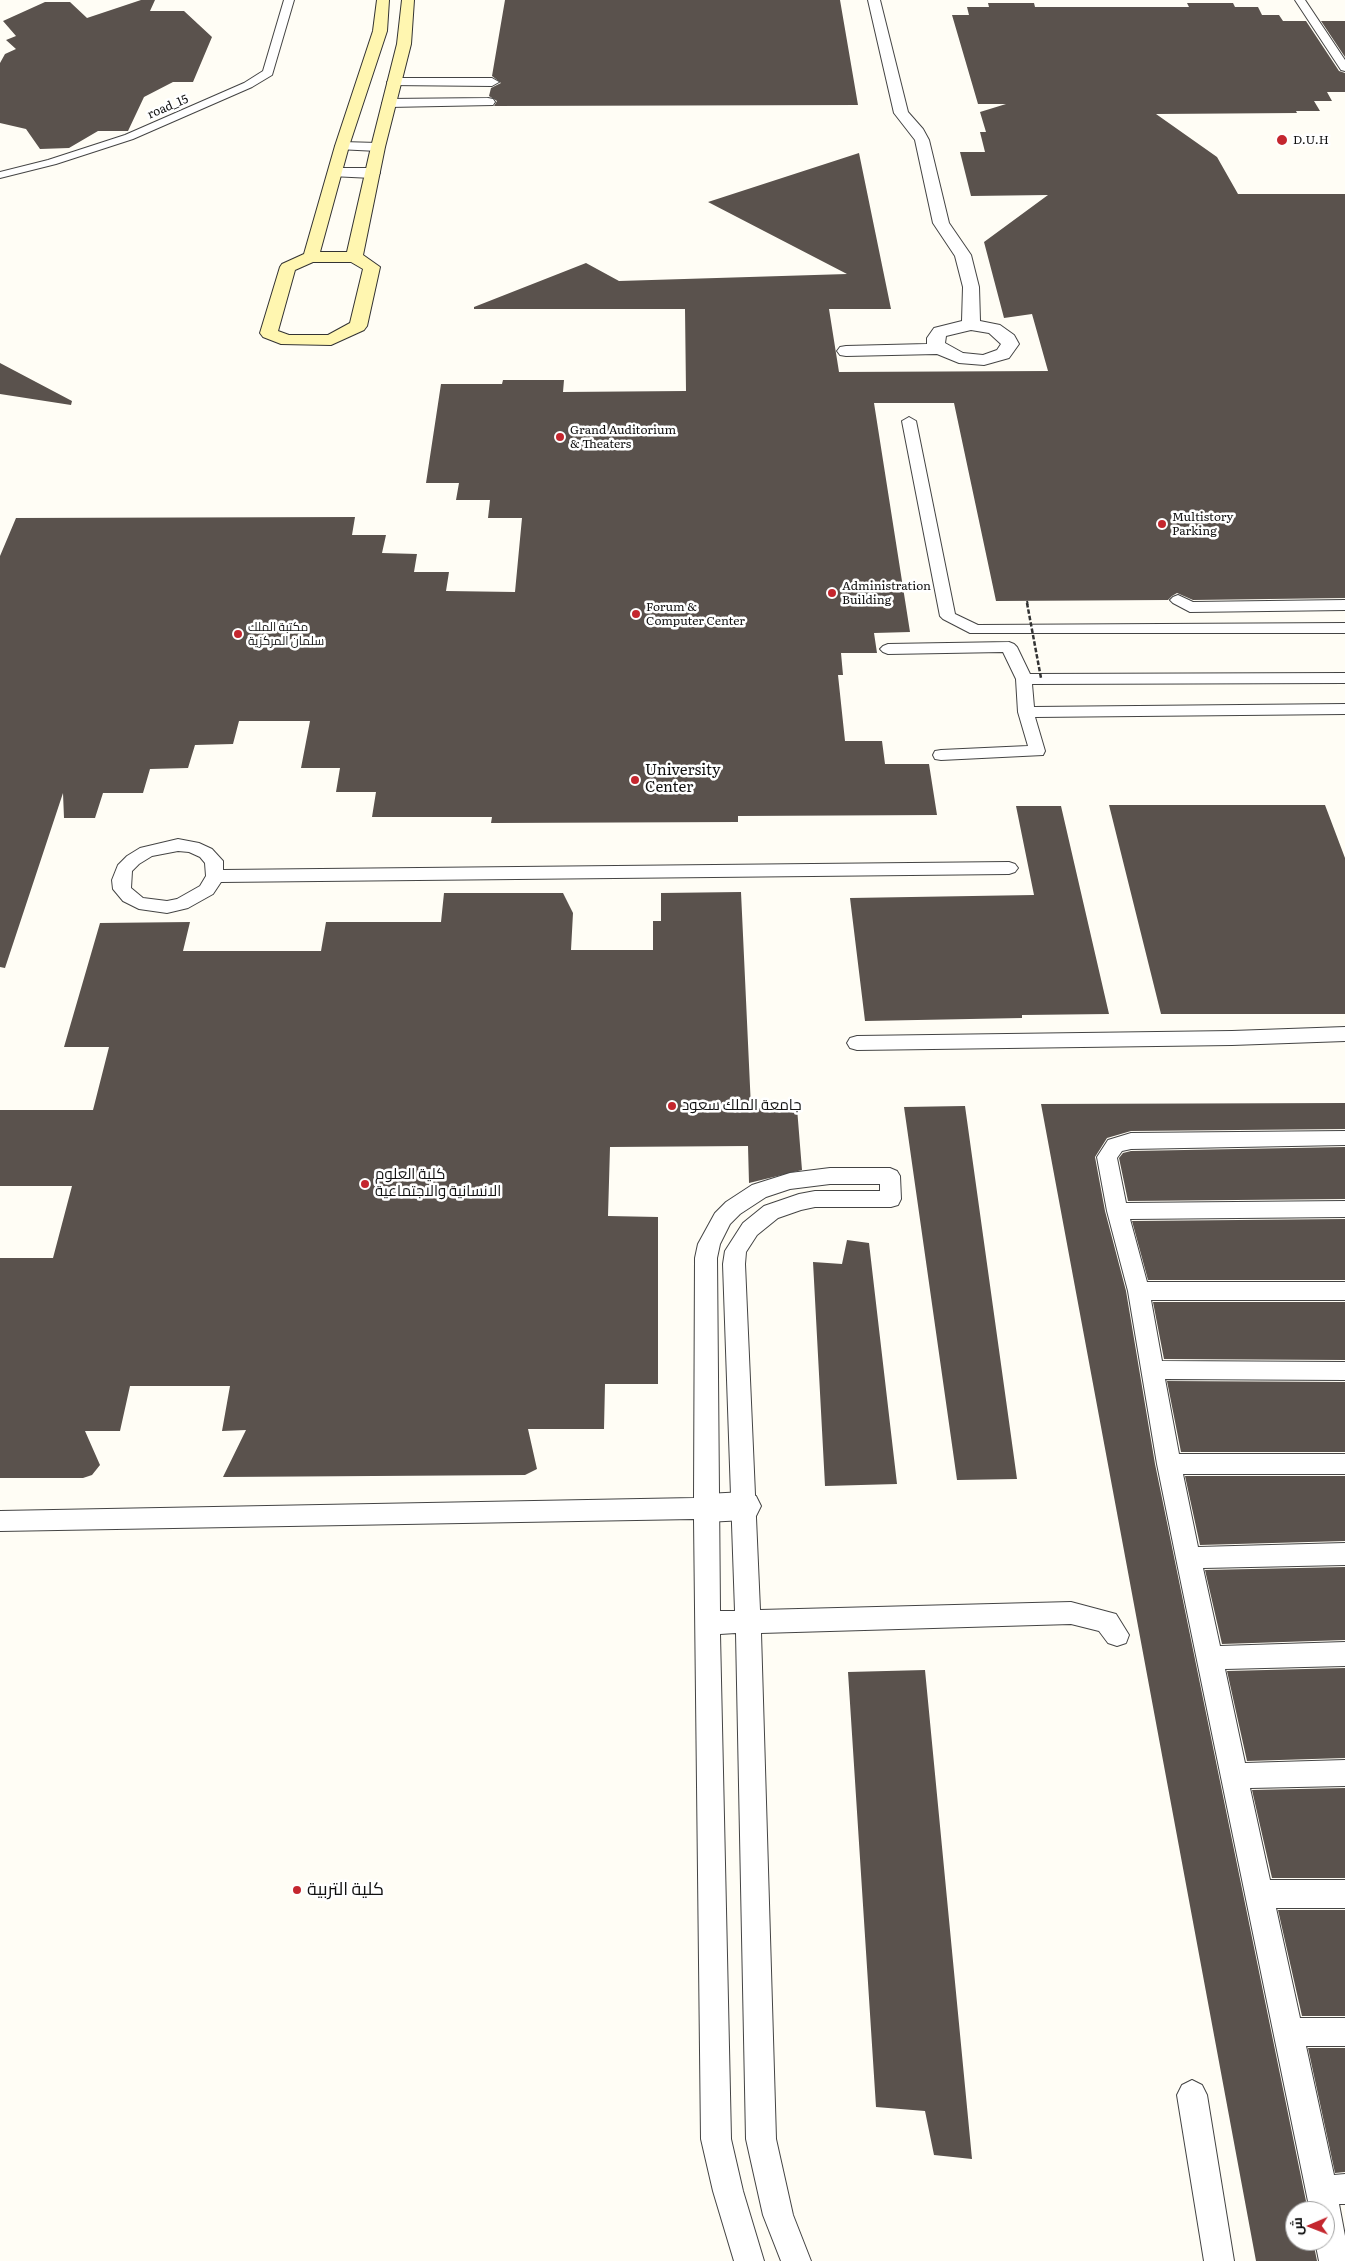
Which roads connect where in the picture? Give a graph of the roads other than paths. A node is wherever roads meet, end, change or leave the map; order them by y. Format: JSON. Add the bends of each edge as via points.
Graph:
{"nodes":[{"id":1,"x":289,"y":0,"type":"edge"},
{"id":2,"x":383,"y":0,"type":"edge"},
{"id":3,"x":408,"y":0,"type":"edge"},
{"id":4,"x":874,"y":0,"type":"edge"},
{"id":5,"x":1300,"y":0,"type":"edge"},
{"id":6,"x":1345,"y":68,"type":"edge"},
{"id":7,"x":394,"y":82,"type":"junction"},
{"id":8,"x":492,"y":82,"type":"dead end"},
{"id":9,"x":488,"y":102,"type":"dead end"},
{"id":10,"x":389,"y":103,"type":"junction"},
{"id":11,"x":342,"y":146,"type":"junction"},
{"id":12,"x":378,"y":147,"type":"junction"},
{"id":13,"x":336,"y":173,"type":"junction"},
{"id":14,"x":372,"y":173,"type":"junction"},
{"id":15,"x":0,"y":175,"type":"edge"},
{"id":16,"x":311,"y":257,"type":"junction"},
{"id":17,"x":354,"y":257,"type":"junction"},
{"id":18,"x":971,"y":325,"type":"junction"},
{"id":19,"x":940,"y":350,"type":"junction"},
{"id":20,"x":846,"y":351,"type":"dead end"},
{"id":21,"x":909,"y":420,"type":"dead end"},
{"id":22,"x":1178,"y":600,"type":"dead end"},
{"id":23,"x":1345,"y":605,"type":"edge"},
{"id":24,"x":1345,"y":628,"type":"edge"},
{"id":25,"x":888,"y":649,"type":"dead end"},
{"id":26,"x":1024,"y":678,"type":"junction"},
{"id":27,"x":1345,"y":678,"type":"edge"},
{"id":28,"x":1345,"y":709,"type":"edge"},
{"id":29,"x":1026,"y":712,"type":"junction"},
{"id":30,"x":941,"y":755,"type":"dead end"},
{"id":31,"x":1009,"y":868,"type":"dead end"},
{"id":32,"x":215,"y":876,"type":"junction"},
{"id":33,"x":1345,"y":1034,"type":"edge"},
{"id":34,"x":857,"y":1043,"type":"dead end"},
{"id":35,"x":1345,"y":1138,"type":"edge"},
{"id":36,"x":1345,"y":1210,"type":"edge"},
{"id":37,"x":1117,"y":1211,"type":"junction"},
{"id":38,"x":1345,"y":1291,"type":"edge"},
{"id":39,"x":1139,"y":1292,"type":"junction"},
{"id":40,"x":1154,"y":1370,"type":"junction"},
{"id":41,"x":1345,"y":1370,"type":"edge"},
{"id":42,"x":1169,"y":1464,"type":"junction"},
{"id":43,"x":1345,"y":1464,"type":"edge"},
{"id":44,"x":745,"y":1506,"type":"junction"},
{"id":45,"x":706,"y":1508,"type":"junction"},
{"id":46,"x":0,"y":1521,"type":"edge"},
{"id":47,"x":1345,"y":1554,"type":"edge"},
{"id":48,"x":1188,"y":1558,"type":"junction"},
{"id":49,"x":746,"y":1622,"type":"junction"},
{"id":50,"x":708,"y":1623,"type":"junction"},
{"id":51,"x":1117,"y":1635,"type":"dead end"},
{"id":52,"x":1345,"y":1654,"type":"edge"},
{"id":53,"x":1209,"y":1658,"type":"junction"},
{"id":54,"x":1345,"y":1773,"type":"edge"},
{"id":55,"x":1236,"y":1776,"type":"junction"},
{"id":56,"x":1259,"y":1894,"type":"junction"},
{"id":57,"x":1345,"y":1894,"type":"edge"},
{"id":58,"x":1287,"y":2032,"type":"junction"},
{"id":59,"x":1345,"y":2032,"type":"edge"},
{"id":60,"x":1192,"y":2095,"type":"dead end"},
{"id":61,"x":1333,"y":2189,"type":"edge"},
{"id":62,"x":749,"y":2261,"type":"edge"},
{"id":63,"x":796,"y":2261,"type":"edge"},
{"id":64,"x":1219,"y":2261,"type":"edge"},
{"id":65,"x":1334,"y":2261,"type":"edge"}],
"edges":[{"from":1,"to":15,"type":"lane","name":"road_15","via":[[268,73],[248,85],[129,137]]},
{"from":2,"to":11,"type":"street","via":[[380,31]]},
{"from":3,"to":7,"type":"street","via":[[404,44]]},
{"from":4,"to":18,"type":"street","via":[[901,113],[922,140],[941,223],[963,254],[971,287]]},
{"from":5,"to":6,"type":"lane"},
{"from":7,"to":8,"type":"street"},
{"from":7,"to":10,"type":"street"},
{"from":9,"to":10,"type":"street"},
{"from":10,"to":12,"type":"street"},
{"from":11,"to":12,"type":"street"},
{"from":11,"to":13,"type":"street"},
{"from":12,"to":14,"type":"street"},
{"from":13,"to":14,"type":"street"},
{"from":13,"to":16,"type":"street"},
{"from":14,"to":17,"type":"street"},
{"from":16,"to":17,"type":"street"},
{"from":16,"to":17,"type":"street","via":[[288,268],[268,333],[287,340],[331,340],[358,326],[372,267]]},
{"from":18,"to":19,"type":"street","via":[[940,332],[936,344]]},
{"from":18,"to":19,"type":"street","via":[[1002,333],[1010,344],[1008,350],[994,358],[972,360]]},
{"from":19,"to":20,"type":"street"},
{"from":21,"to":24,"type":"lane","via":[[948,616],[975,630]]},
{"from":22,"to":23,"type":"lane","via":[[1190,607]]},
{"from":25,"to":26,"type":"lane","via":[[1009,647]]},
{"from":26,"to":27,"type":"lane"},
{"from":26,"to":29,"type":"lane"},
{"from":28,"to":29,"type":"lane"},
{"from":29,"to":30,"type":"lane","via":[[1037,751]]},
{"from":31,"to":32,"type":"lane"},
{"from":32,"to":32,"type":"lane","via":[[207,890],[196,898],[167,907],[139,903],[122,889],[121,880],[124,869],[146,852],[178,845],[206,853],[214,861]]},
{"from":33,"to":34,"type":"lane"},
{"from":35,"to":37,"type":"lane","via":[[1131,1141],[1115,1145],[1107,1157]]},
{"from":36,"to":37,"type":"lane"},
{"from":37,"to":39,"type":"lane"},
{"from":38,"to":39,"type":"lane"},
{"from":39,"to":40,"type":"lane"},
{"from":40,"to":41,"type":"lane"},
{"from":40,"to":42,"type":"lane"},
{"from":42,"to":43,"type":"lane"},
{"from":42,"to":48,"type":"lane"},
{"from":44,"to":45,"type":"street"},
{"from":44,"to":45,"type":"lane","via":[[736,1251],[750,1229],[771,1212],[785,1206],[815,1199],[891,1199],[890,1176],[830,1176],[774,1185],[732,1208],[714,1231],[706,1258]]},
{"from":44,"to":49,"type":"lane"},
{"from":45,"to":46,"type":"lane"},
{"from":45,"to":50,"type":"lane"},
{"from":47,"to":48,"type":"lane"},
{"from":48,"to":53,"type":"lane"},
{"from":49,"to":50,"type":"lane"},
{"from":49,"to":51,"type":"lane","via":[[1071,1614],[1107,1622]]},
{"from":49,"to":63,"type":"lane","via":[[760,2139],[778,2215]]},
{"from":50,"to":62,"type":"lane","via":[[716,2139]]},
{"from":52,"to":53,"type":"lane"},
{"from":53,"to":55,"type":"lane"},
{"from":54,"to":55,"type":"lane"},
{"from":55,"to":56,"type":"lane"},
{"from":56,"to":57,"type":"lane"},
{"from":56,"to":58,"type":"lane"},
{"from":58,"to":59,"type":"lane"},
{"from":58,"to":61,"type":"lane"},
{"from":60,"to":64,"type":"lane"},
{"from":61,"to":65,"type":"lane"}]}
